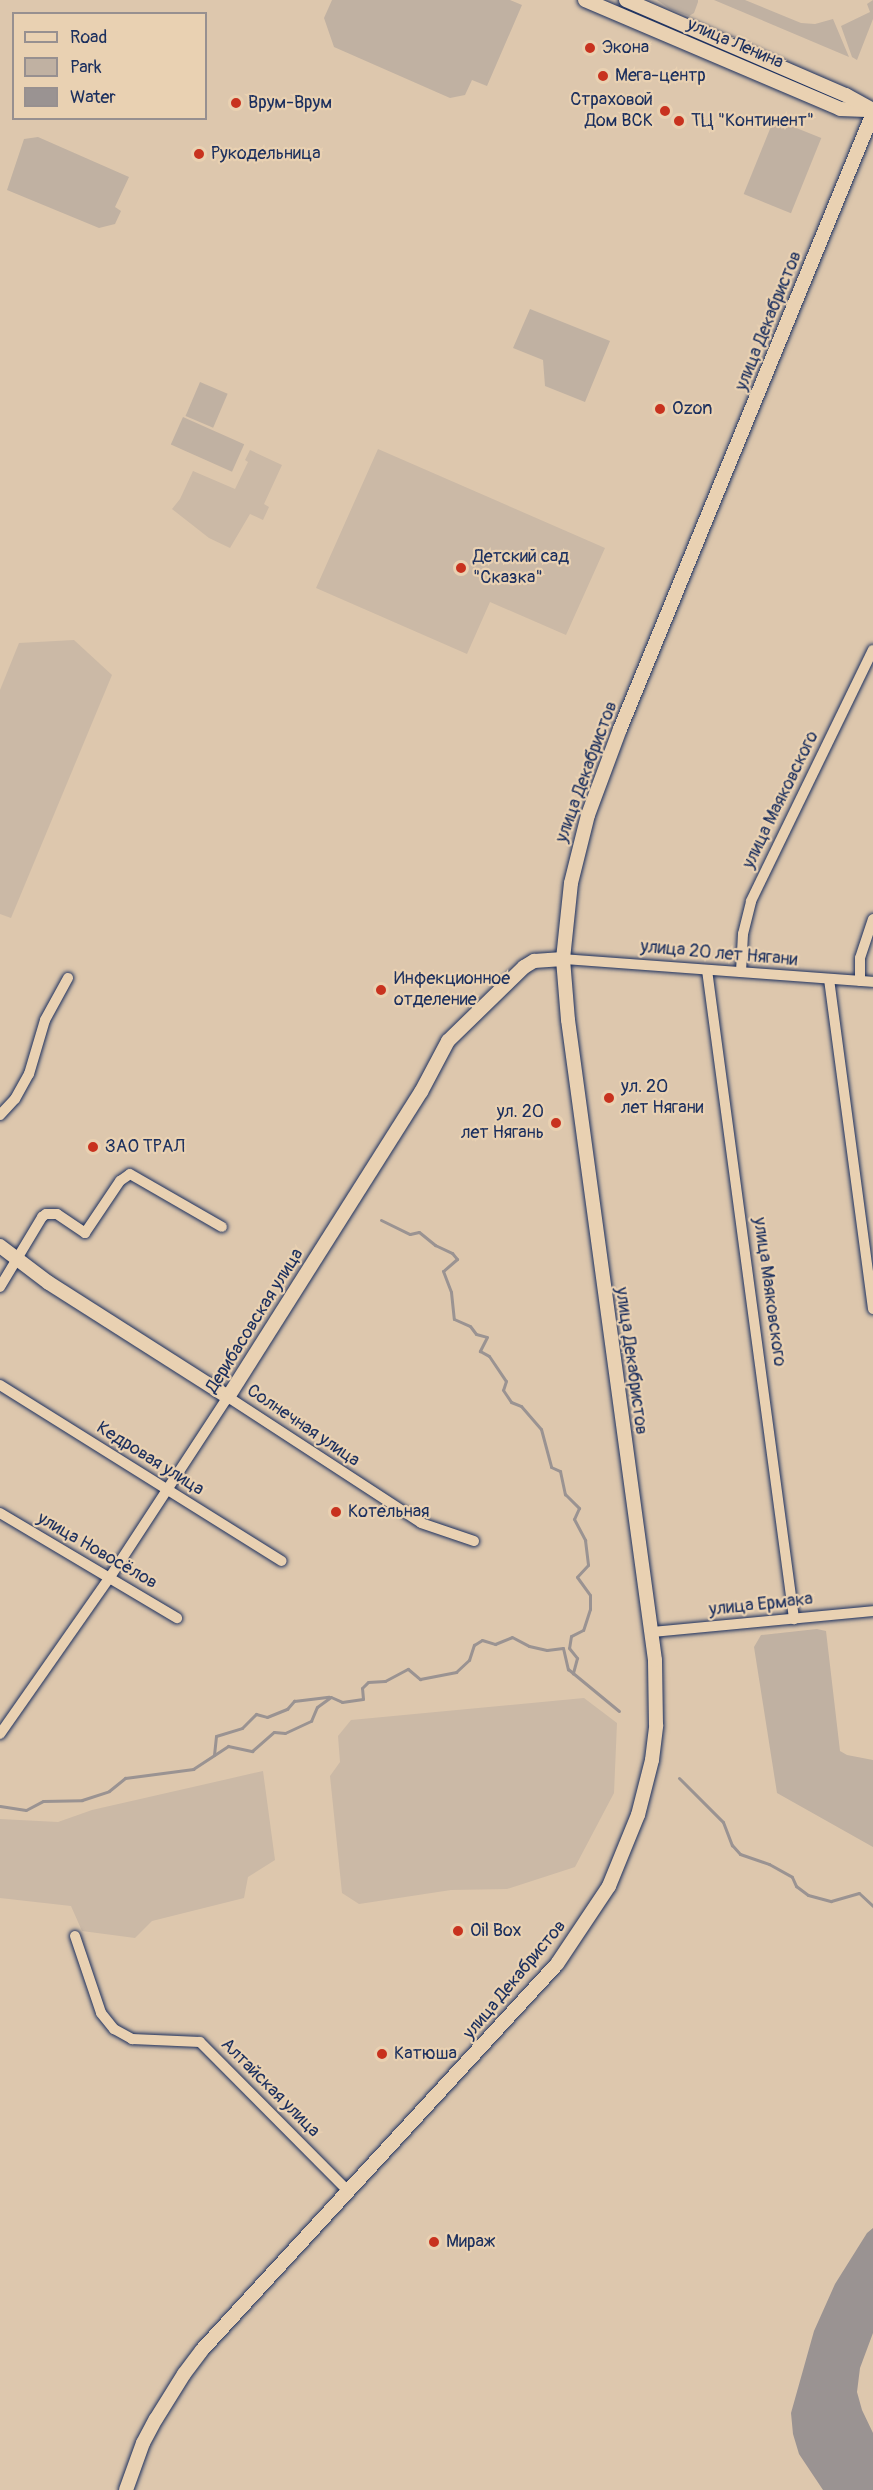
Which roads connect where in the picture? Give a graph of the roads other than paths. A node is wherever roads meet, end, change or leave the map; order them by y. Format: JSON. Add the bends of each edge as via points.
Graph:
{"nodes":[{"id":1,"x":585,"y":0,"type":"edge"},
{"id":2,"x":626,"y":0,"type":"edge"},
{"id":3,"x":873,"y":111,"type":"edge"},
{"id":4,"x":873,"y":650,"type":"edge"},
{"id":5,"x":873,"y":919,"type":"edge"},
{"id":6,"x":563,"y":959,"type":"junction"},
{"id":7,"x":707,"y":970,"type":"junction"},
{"id":8,"x":741,"y":972,"type":"junction"},
{"id":9,"x":68,"y":978,"type":"dead end"},
{"id":10,"x":829,"y":979,"type":"junction"},
{"id":11,"x":860,"y":981,"type":"junction"},
{"id":12,"x":873,"y":982,"type":"edge"},
{"id":13,"x":0,"y":1114,"type":"edge"},
{"id":14,"x":222,"y":1227,"type":"dead end"},
{"id":15,"x":0,"y":1246,"type":"edge"},
{"id":16,"x":17,"y":1258,"type":"junction"},
{"id":17,"x":0,"y":1287,"type":"edge"},
{"id":18,"x":873,"y":1309,"type":"edge"},
{"id":19,"x":0,"y":1385,"type":"edge"},
{"id":20,"x":228,"y":1397,"type":"junction"},
{"id":21,"x":168,"y":1489,"type":"junction"},
{"id":22,"x":0,"y":1513,"type":"edge"},
{"id":23,"x":474,"y":1541,"type":"dead end"},
{"id":24,"x":282,"y":1561,"type":"dead end"},
{"id":25,"x":111,"y":1577,"type":"junction"},
{"id":26,"x":873,"y":1611,"type":"edge"},
{"id":27,"x":177,"y":1618,"type":"dead end"},
{"id":28,"x":794,"y":1619,"type":"junction"},
{"id":29,"x":652,"y":1632,"type":"junction"},
{"id":30,"x":0,"y":1734,"type":"edge"},
{"id":31,"x":75,"y":1936,"type":"dead end"},
{"id":32,"x":348,"y":2191,"type":"junction"},
{"id":33,"x":126,"y":2490,"type":"edge"}],
"edges":[{"from":1,"to":3,"type":"main road","name":"улица Ленина","via":[[840,109]]},
{"from":2,"to":3,"type":"main road","name":"улица Ленина","via":[[846,94]]},
{"from":3,"to":6,"type":"main road","name":"улица Декабристов","via":[[588,815],[571,883]]},
{"from":4,"to":8,"type":"street","name":"улица Маяковского","via":[[751,901],[743,934]]},
{"from":5,"to":11,"type":"street","via":[[862,950]]},
{"from":6,"to":7,"type":"street","name":"улица 20 лет Нягани"},
{"from":6,"to":20,"type":"main road","name":"Дерибасовская улица","via":[[524,967],[448,1041],[421,1092]]},
{"from":6,"to":29,"type":"main road","name":"улица Декабристов","via":[[612,1360]]},
{"from":7,"to":8,"type":"street","name":"улица 20 лет Нягани"},
{"from":7,"to":28,"type":"street","name":"улица Маяковского"},
{"from":8,"to":10,"type":"street","name":"улица 20 лет Нягани"},
{"from":9,"to":13,"type":"street","via":[[45,1020],[29,1074],[15,1099]]},
{"from":10,"to":11,"type":"street","name":"улица 20 лет Нягани"},
{"from":10,"to":18,"type":"street"},
{"from":11,"to":12,"type":"street","name":"улица 20 лет Нягани"},
{"from":14,"to":16,"type":"street","via":[[130,1174],[120,1180],[85,1233],[57,1214],[46,1214]]},
{"from":15,"to":16,"type":"main road","name":"Солнечная улица"},
{"from":16,"to":17,"type":"street"},
{"from":16,"to":20,"type":"main road","name":"Солнечная улица","via":[[49,1283]]},
{"from":19,"to":21,"type":"street","name":"Кедровая улица"},
{"from":20,"to":21,"type":"street","name":"Дерибасовская улица"},
{"from":20,"to":23,"type":"street","name":"Солнечная улица","via":[[421,1523]]},
{"from":21,"to":24,"type":"street","name":"Кедровая улица"},
{"from":21,"to":25,"type":"street","name":"Дерибасовская улица"},
{"from":22,"to":25,"type":"street","name":"улица Новосёлов"},
{"from":25,"to":27,"type":"street","name":"улица Новосёлов"},
{"from":25,"to":30,"type":"street","name":"Дерибасовская улица"},
{"from":26,"to":28,"type":"street","name":"улица Ермака"},
{"from":28,"to":29,"type":"street","name":"улица Ермака"},
{"from":29,"to":32,"type":"main road","name":"улица Декабристов","via":[[656,1706],[652,1760],[630,1840],[609,1886],[537,1988]]},
{"from":31,"to":32,"type":"street","name":"Алтайская улица","via":[[101,2013],[114,2029],[132,2039],[200,2042]]},
{"from":32,"to":33,"type":"main road","name":"улица Декабристов","via":[[225,2323],[184,2374],[143,2444]]}]}
